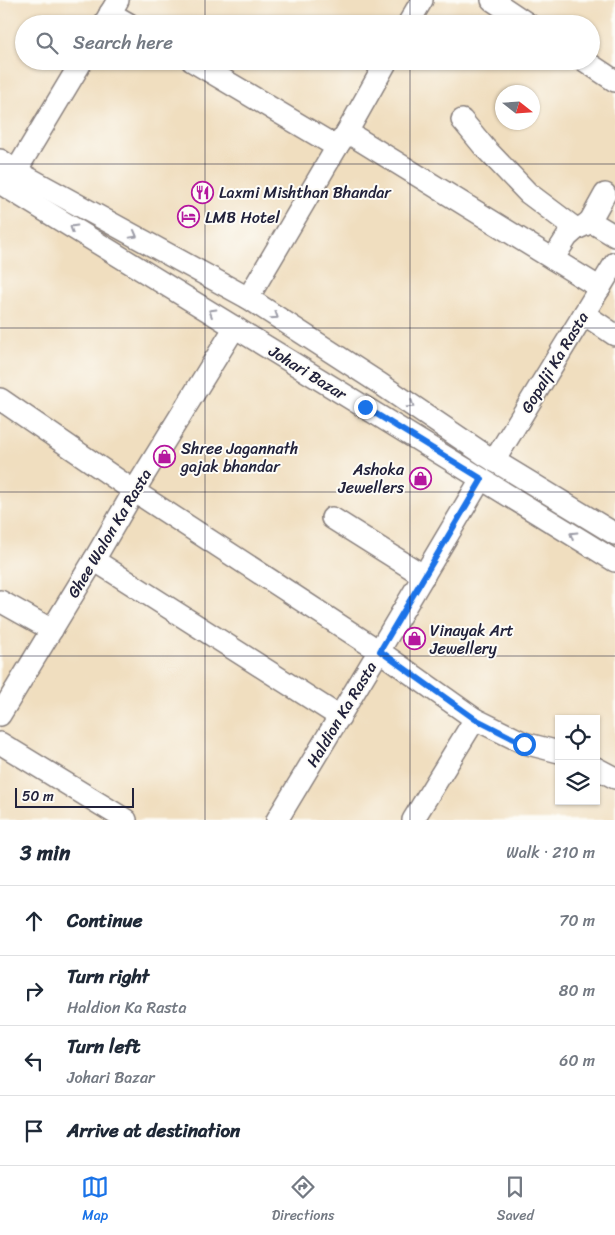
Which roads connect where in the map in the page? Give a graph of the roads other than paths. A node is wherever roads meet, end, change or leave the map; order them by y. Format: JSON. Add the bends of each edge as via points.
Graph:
{"nodes":[{"id":1,"x":422,"y":0,"type":"edge"},
{"id":2,"x":492,"y":0,"type":"edge"},
{"id":3,"x":413,"y":15,"type":"edge"},
{"id":4,"x":514,"y":15,"type":"edge"},
{"id":5,"x":76,"y":70,"type":"edge"},
{"id":6,"x":209,"y":70,"type":"edge"},
{"id":7,"x":382,"y":70,"type":"edge"},
{"id":8,"x":597,"y":70,"type":"edge"},
{"id":9,"x":615,"y":82,"type":"edge"},
{"id":10,"x":462,"y":120,"type":"dead end"},
{"id":11,"x":342,"y":140,"type":"junction"},
{"id":12,"x":5,"y":171,"type":"edge"},
{"id":13,"x":605,"y":194,"type":"dead end"},
{"id":14,"x":583,"y":225,"type":"junction"},
{"id":15,"x":615,"y":236,"type":"edge"},
{"id":16,"x":553,"y":259,"type":"junction"},
{"id":17,"x":615,"y":262,"type":"edge"},
{"id":18,"x":600,"y":288,"type":"junction"},
{"id":19,"x":248,"y":298,"type":"junction"},
{"id":20,"x":584,"y":314,"type":"junction"},
{"id":21,"x":235,"y":327,"type":"junction"},
{"id":22,"x":615,"y":335,"type":"edge"},
{"id":23,"x":0,"y":399,"type":"edge"},
{"id":24,"x":494,"y":461,"type":"junction"},
{"id":25,"x":482,"y":479,"type":"junction"},
{"id":26,"x":134,"y":491,"type":"junction"},
{"id":27,"x":332,"y":518,"type":"dead end"},
{"id":28,"x":615,"y":534,"type":"edge"},
{"id":29,"x":94,"y":560,"type":"junction"},
{"id":30,"x":615,"y":561,"type":"edge"},
{"id":31,"x":424,"y":576,"type":"junction"},
{"id":32,"x":0,"y":601,"type":"edge"},
{"id":33,"x":52,"y":630,"type":"junction"},
{"id":34,"x":380,"y":651,"type":"junction"},
{"id":35,"x":0,"y":715,"type":"edge"},
{"id":36,"x":340,"y":717,"type":"junction"},
{"id":37,"x":475,"y":719,"type":"junction"},
{"id":38,"x":0,"y":744,"type":"edge"},
{"id":39,"x":555,"y":751,"type":"edge"},
{"id":40,"x":600,"y":770,"type":"edge"},
{"id":41,"x":615,"y":778,"type":"edge"},
{"id":42,"x":126,"y":820,"type":"edge"},
{"id":43,"x":277,"y":820,"type":"edge"},
{"id":44,"x":413,"y":820,"type":"edge"}],
"edges":[{"from":1,"to":3,"type":"street"},
{"from":2,"to":4,"type":"street"},
{"from":5,"to":12,"type":"street"},
{"from":6,"to":11,"type":"street"},
{"from":7,"to":11,"type":"street"},
{"from":8,"to":9,"type":"street"},
{"from":10,"to":14,"type":"street","via":[[528,193]]},
{"from":11,"to":16,"type":"street"},
{"from":11,"to":19,"type":"street"},
{"from":12,"to":19,"type":"street","name":"Johari Bazar","one_way":true},
{"from":21,"to":12,"type":"street","name":"Johari Bazar","one_way":true},
{"from":13,"to":14,"type":"street"},
{"from":14,"to":15,"type":"street"},
{"from":14,"to":16,"type":"street","via":[[567,236]]},
{"from":16,"to":18,"type":"street"},
{"from":17,"to":18,"type":"street","name":"Gopalji Ka Rasta"},
{"from":18,"to":20,"type":"street","name":"Gopalji Ka Rasta"},
{"from":19,"to":24,"type":"street","name":"Johari Bazar","one_way":true},
{"from":20,"to":22,"type":"street"},
{"from":20,"to":24,"type":"street","name":"Gopalji Ka Rasta"},
{"from":21,"to":25,"type":"street","name":"Johari Bazar"},
{"from":21,"to":26,"type":"street","name":"Ghee Walon Ka Rasta"},
{"from":23,"to":26,"type":"street"},
{"from":24,"to":28,"type":"street","name":"Johari Bazar"},
{"from":30,"to":25,"type":"street","name":"Johari Bazar","one_way":true},
{"from":25,"to":31,"type":"street","name":"Haldion Ka Rasta"},
{"from":26,"to":29,"type":"street","name":"Ghee Walon Ka Rasta"},
{"from":26,"to":34,"type":"street"},
{"from":27,"to":31,"type":"street"},
{"from":29,"to":33,"type":"street","name":"Ghee Walon Ka Rasta"},
{"from":29,"to":36,"type":"street"},
{"from":31,"to":34,"type":"street","name":"Haldion Ka Rasta"},
{"from":32,"to":33,"type":"street"},
{"from":33,"to":35,"type":"street","name":"Ghee Walon Ka Rasta"},
{"from":34,"to":36,"type":"street","name":"Haldion Ka Rasta"},
{"from":34,"to":37,"type":"street"},
{"from":36,"to":43,"type":"street","name":"Haldion Ka Rasta"},
{"from":37,"to":39,"type":"street","via":[[524,744]]},
{"from":37,"to":44,"type":"street"},
{"from":38,"to":42,"type":"street"},
{"from":40,"to":41,"type":"street"}]}
